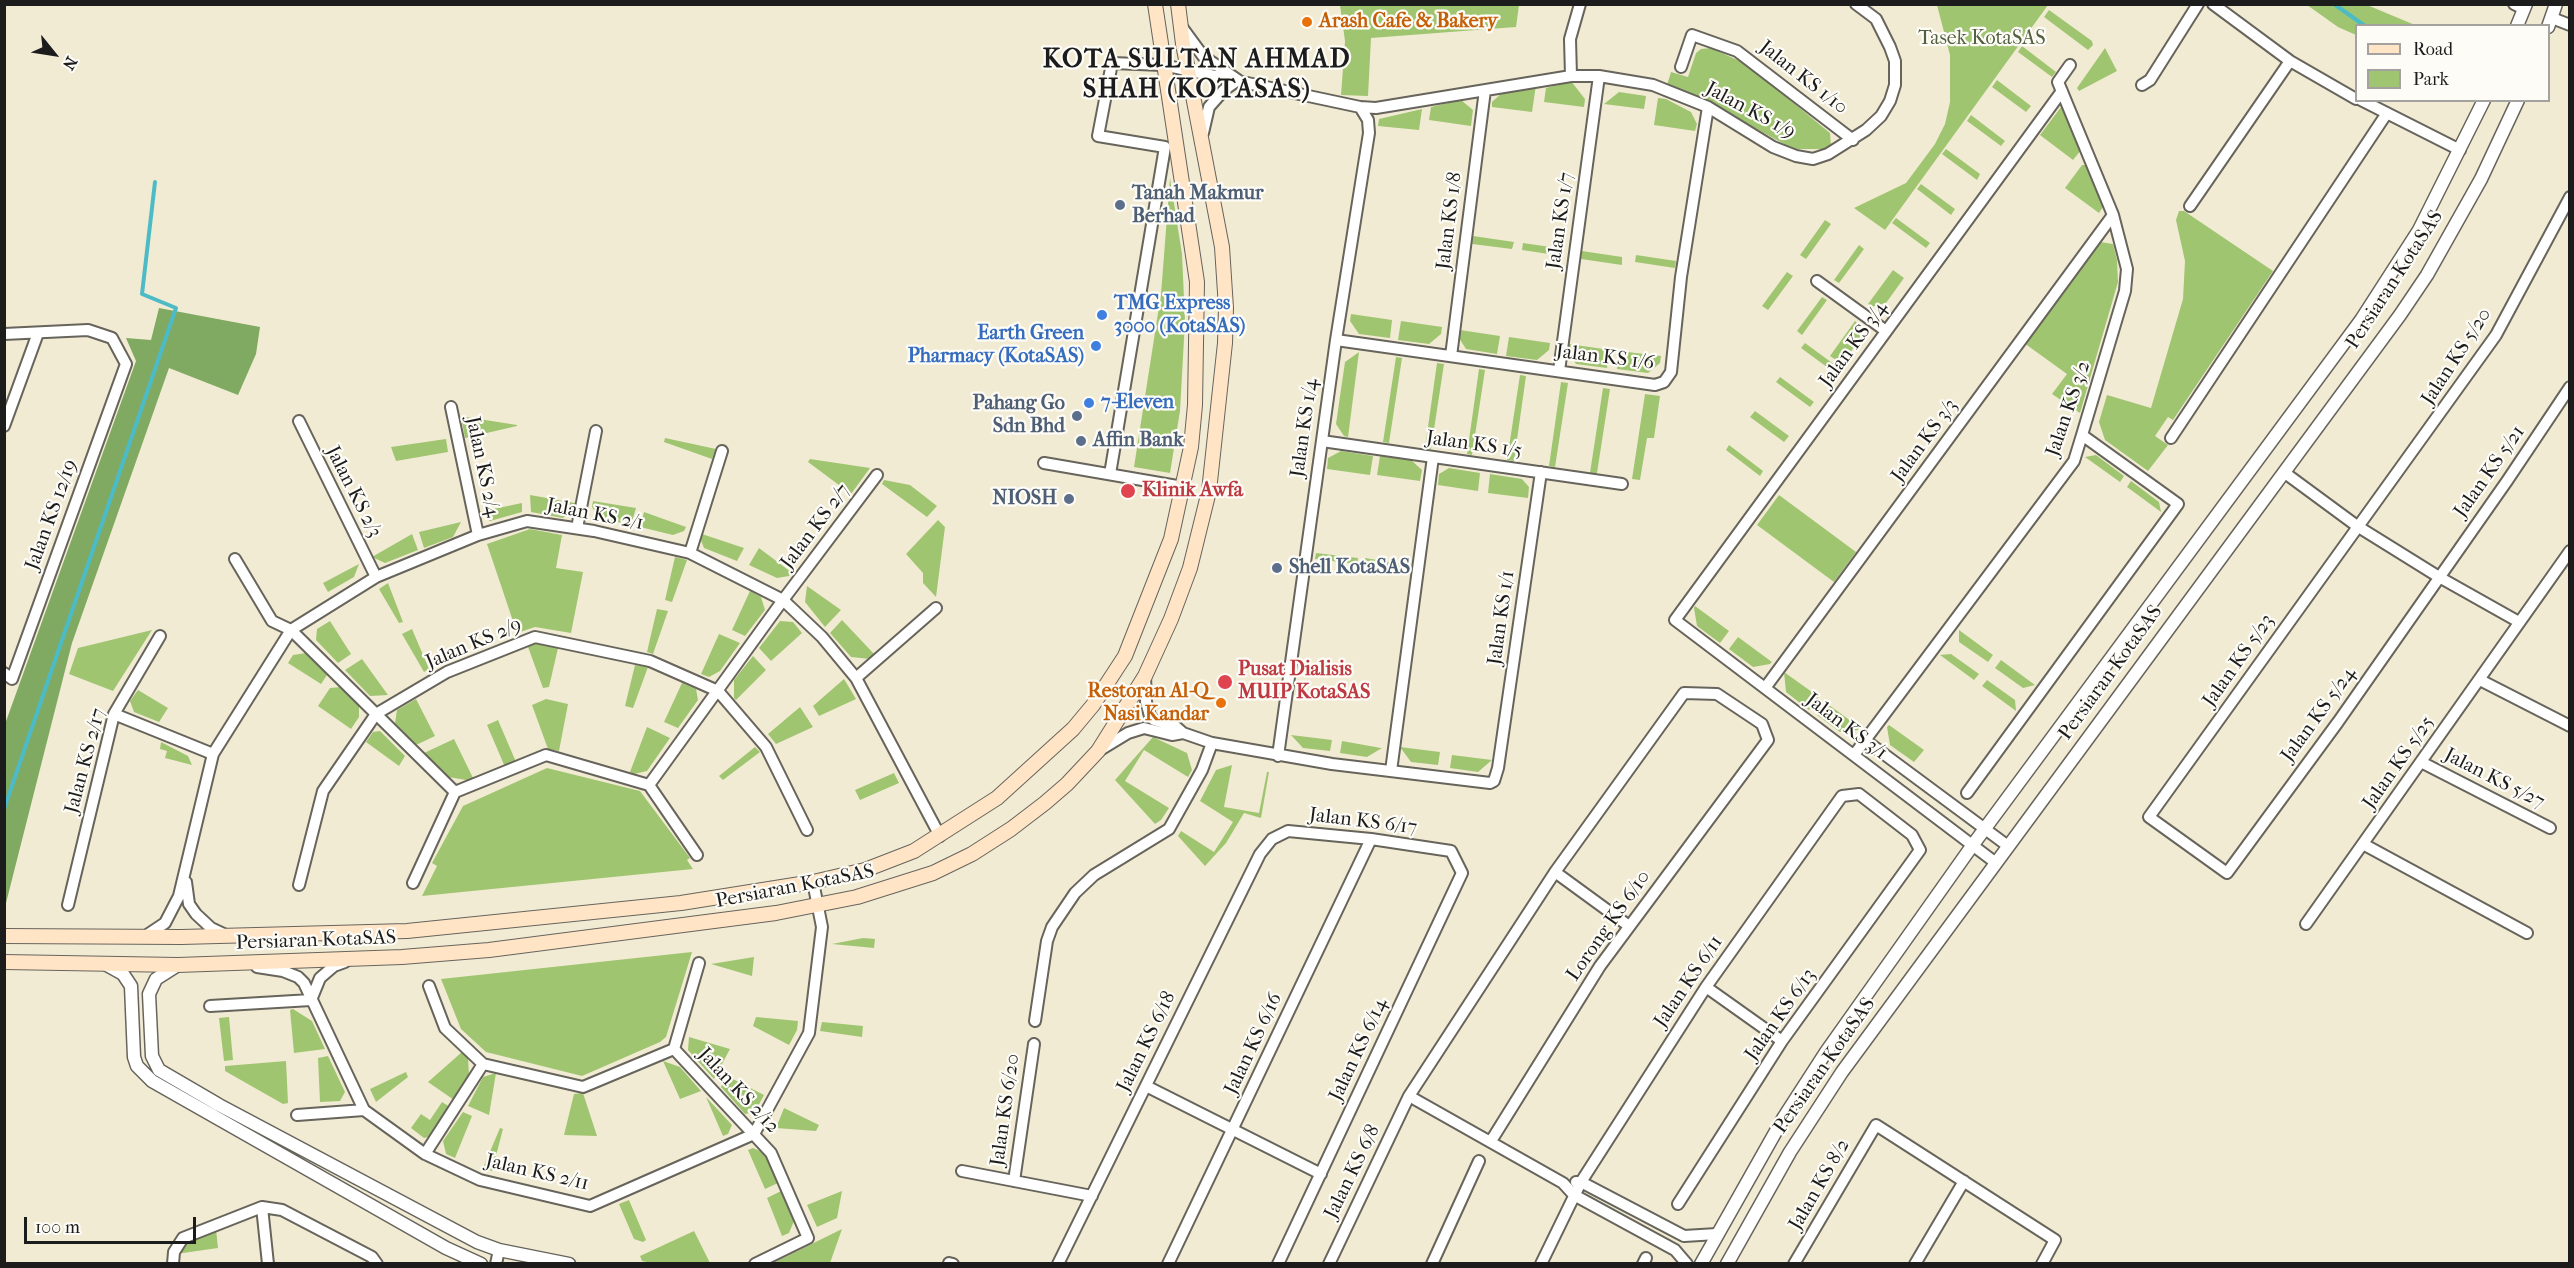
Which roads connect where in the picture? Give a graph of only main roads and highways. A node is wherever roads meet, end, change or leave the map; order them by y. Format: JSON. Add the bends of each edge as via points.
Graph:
{"nodes":[{"id":1,"x":1155,"y":4,"type":"edge"},
{"id":2,"x":1178,"y":4,"type":"edge"},
{"id":3,"x":4,"y":936,"type":"edge"},
{"id":4,"x":4,"y":962,"type":"edge"}],
"edges":[{"from":1,"to":3,"type":"main road","name":"Persiaran KotaSAS","via":[[1197,282],[1191,447],[1171,539],[1125,656],[1073,729],[997,798],[940,836],[889,861],[813,882],[649,907],[395,932]]},
{"from":2,"to":4,"type":"main road","name":"Persiaran KotaSAS","via":[[1222,247],[1226,308],[1209,491],[1198,540],[1171,619],[1145,676],[1098,751],[1045,803],[972,854],[895,887],[818,906],[688,926],[489,950],[352,959],[178,965]]}]}
